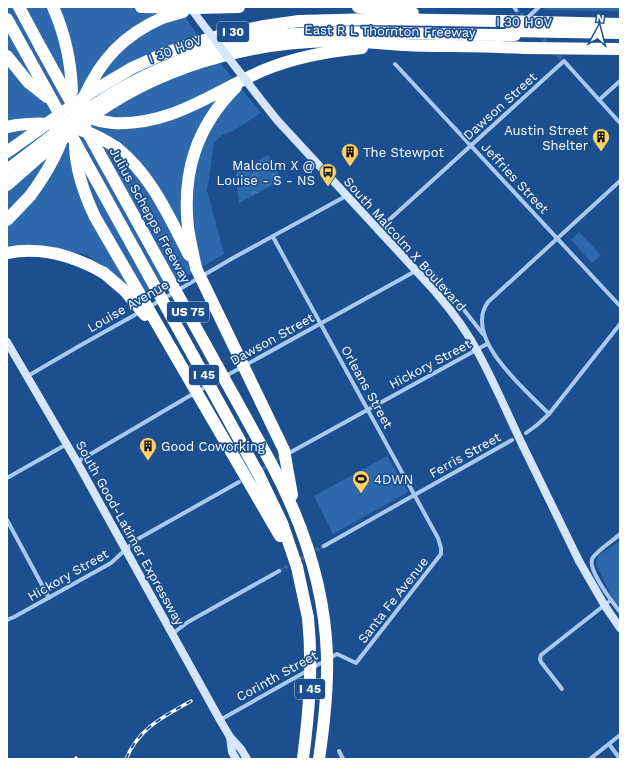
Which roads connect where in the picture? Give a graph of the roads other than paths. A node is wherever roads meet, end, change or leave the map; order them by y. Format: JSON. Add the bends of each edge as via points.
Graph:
{"nodes":[{"id":1,"x":19,"y":7,"type":"edge"},
{"id":2,"x":53,"y":7,"type":"edge"},
{"id":3,"x":141,"y":7,"type":"edge"},
{"id":4,"x":193,"y":7,"type":"edge"},
{"id":5,"x":239,"y":7,"type":"edge"},
{"id":6,"x":358,"y":7,"type":"edge"},
{"id":7,"x":539,"y":7,"type":"edge"},
{"id":8,"x":7,"y":19,"type":"edge"},
{"id":9,"x":525,"y":19,"type":"dead end"},
{"id":10,"x":468,"y":20,"type":"junction"},
{"id":11,"x":620,"y":24,"type":"edge"},
{"id":12,"x":513,"y":33,"type":"junction"},
{"id":13,"x":620,"y":33,"type":"edge"},
{"id":14,"x":620,"y":38,"type":"edge"},
{"id":15,"x":406,"y":46,"type":"junction"},
{"id":16,"x":620,"y":50,"type":"edge"},
{"id":17,"x":7,"y":56,"type":"edge"},
{"id":18,"x":395,"y":64,"type":"dead end"},
{"id":19,"x":246,"y":78,"type":"junction"},
{"id":20,"x":620,"y":81,"type":"edge"},
{"id":21,"x":599,"y":100,"type":"junction"},
{"id":22,"x":620,"y":123,"type":"edge"},
{"id":23,"x":12,"y":126,"type":"edge"},
{"id":24,"x":471,"y":146,"type":"junction"},
{"id":25,"x":7,"y":152,"type":"edge"},
{"id":26,"x":7,"y":162,"type":"edge"},
{"id":27,"x":7,"y":170,"type":"edge"},
{"id":28,"x":620,"y":181,"type":"edge"},
{"id":29,"x":7,"y":185,"type":"edge"},
{"id":30,"x":346,"y":196,"type":"junction"},
{"id":31,"x":7,"y":220,"type":"edge"},
{"id":32,"x":378,"y":230,"type":"junction"},
{"id":33,"x":183,"y":232,"type":"junction"},
{"id":34,"x":274,"y":236,"type":"junction"},
{"id":35,"x":558,"y":238,"type":"junction"},
{"id":36,"x":7,"y":253,"type":"edge"},
{"id":37,"x":418,"y":273,"type":"junction"},
{"id":38,"x":620,"y":306,"type":"edge"},
{"id":39,"x":320,"y":324,"type":"junction"},
{"id":40,"x":620,"y":324,"type":"edge"},
{"id":41,"x":483,"y":334,"type":"junction"},
{"id":42,"x":7,"y":342,"type":"edge"},
{"id":43,"x":488,"y":344,"type":"junction"},
{"id":44,"x":26,"y":377,"type":"junction"},
{"id":45,"x":203,"y":405,"type":"junction"},
{"id":46,"x":368,"y":409,"type":"junction"},
{"id":47,"x":549,"y":414,"type":"junction"},
{"id":48,"x":526,"y":432,"type":"dead end"},
{"id":49,"x":512,"y":440,"type":"dead end"},
{"id":50,"x":67,"y":444,"type":"junction"},
{"id":51,"x":291,"y":452,"type":"dead end"},
{"id":52,"x":77,"y":462,"type":"junction"},
{"id":53,"x":7,"y":478,"type":"edge"},
{"id":54,"x":239,"y":482,"type":"dead end"},
{"id":55,"x":415,"y":495,"type":"junction"},
{"id":56,"x":295,"y":512,"type":"junction"},
{"id":57,"x":7,"y":520,"type":"edge"},
{"id":58,"x":620,"y":534,"type":"edge"},
{"id":59,"x":324,"y":546,"type":"tunnel mouth"},
{"id":60,"x":441,"y":548,"type":"joint"},
{"id":61,"x":126,"y":550,"type":"junction"},
{"id":62,"x":297,"y":567,"type":"junction"},
{"id":63,"x":279,"y":571,"type":"tunnel mouth"},
{"id":64,"x":49,"y":598,"type":"junction"},
{"id":65,"x":611,"y":600,"type":"junction"},
{"id":66,"x":620,"y":612,"type":"edge"},
{"id":67,"x":7,"y":620,"type":"edge"},
{"id":68,"x":620,"y":628,"type":"edge"},
{"id":69,"x":172,"y":634,"type":"junction"},
{"id":70,"x":344,"y":656,"type":"joint"},
{"id":71,"x":562,"y":689,"type":"dead end"},
{"id":72,"x":220,"y":720,"type":"junction"},
{"id":73,"x":620,"y":735,"type":"edge"},
{"id":74,"x":230,"y":737,"type":"junction"},
{"id":75,"x":608,"y":744,"type":"junction"},
{"id":76,"x":339,"y":751,"type":"dead end"},
{"id":77,"x":236,"y":759,"type":"edge"},
{"id":78,"x":247,"y":759,"type":"edge"},
{"id":79,"x":303,"y":759,"type":"edge"},
{"id":80,"x":319,"y":759,"type":"edge"},
{"id":81,"x":343,"y":759,"type":"edge"},
{"id":82,"x":590,"y":759,"type":"edge"},
{"id":83,"x":620,"y":759,"type":"edge"}],
"edges":[{"from":1,"to":56,"type":"highway","name":"Julius Schepps Freeway","number":"US 75","bridge":true,"via":[[268,456]]},
{"from":2,"to":31,"type":"highway","bridge":true,"via":[[64,36],[70,63],[71,105],[60,149],[45,176]]},
{"from":3,"to":4,"type":"highway","bridge":true},
{"from":4,"to":5,"type":"highway"},
{"from":4,"to":30,"type":"street","name":"South Malcolm X Boulevard","bridge":true,"via":[[201,22],[277,120]]},
{"from":4,"to":45,"type":"highway","bridge":true,"via":[[149,24],[118,46],[106,59],[89,84],[84,97],[75,147],[78,172],[88,203]]},
{"from":6,"to":10,"type":"highway"},
{"from":7,"to":9,"type":"street"},
{"from":8,"to":62,"type":"highway","number":"I 45","bridge":true,"via":[[259,475],[278,514]]},
{"from":10,"to":11,"type":"highway","name":"East R L Thornton Freeway","number":"I 30","bridge":true},
{"from":10,"to":25,"type":"highway","name":"East R L Thornton Freeway","number":"I 30","via":[[299,21],[264,26],[197,42],[163,54],[112,79]]},
{"from":12,"to":13,"type":"highway","name":"I 30 HOV","bridge":true},
{"from":12,"to":14,"type":"highway","name":"I 30 HOV"},
{"from":12,"to":26,"type":"highway","name":"I 30 HOV","via":[[327,28],[279,32],[229,41],[184,54],[123,82]]},
{"from":12,"to":27,"type":"highway","name":"I 30 HOV","via":[[323,32],[272,36],[230,45],[182,60],[130,84],[87,110]]},
{"from":15,"to":16,"type":"highway","name":"East R L Thornton Freeway","number":"I 30","bridge":true},
{"from":15,"to":19,"type":"highway","via":[[333,51],[284,62]]},
{"from":15,"to":29,"type":"highway","name":"East R L Thornton Freeway","number":"I 30","via":[[347,41],[305,42],[265,47],[208,60],[177,71],[100,110]]},
{"from":17,"to":19,"type":"highway","bridge":true,"via":[[28,82],[46,97],[86,118],[113,123],[143,122],[175,114]]},
{"from":18,"to":24,"type":"street","name":"Jeffries Street"},
{"from":19,"to":33,"type":"highway","via":[[224,100],[202,131],[191,165]]},
{"from":20,"to":21,"type":"street"},
{"from":21,"to":22,"type":"street"},
{"from":21,"to":24,"type":"street","name":"Dawson Street","via":[[564,61]]},
{"from":23,"to":33,"type":"highway","bridge":true,"via":[[47,123],[72,127],[98,136],[134,163]]},
{"from":24,"to":32,"type":"street","name":"Dawson Street"},
{"from":24,"to":35,"type":"street","name":"Jeffries Street"},
{"from":28,"to":35,"type":"street","name":"Hickory Street"},
{"from":30,"to":32,"type":"street","name":"South Malcolm X Boulevard"},
{"from":30,"to":34,"type":"street","name":"Louise Avenue"},
{"from":32,"to":37,"type":"street","name":"South Malcolm X Boulevard"},
{"from":33,"to":56,"type":"highway","bridge":true,"via":[[196,268],[284,450]]},
{"from":34,"to":39,"type":"street","name":"Orleans Street"},
{"from":34,"to":44,"type":"street","name":"Louise Avenue"},
{"from":35,"to":38,"type":"street","name":"Jeffries Street"},
{"from":35,"to":41,"type":"street","name":"Hickory Street","via":[[488,302],[482,316]]},
{"from":36,"to":45,"type":"highway","bridge":true,"via":[[56,253],[71,257],[104,273],[136,303]]},
{"from":37,"to":39,"type":"street","name":"Dawson Street"},
{"from":37,"to":41,"type":"street","via":[[426,267]]},
{"from":37,"to":68,"type":"street","name":"South Malcolm X Boulevard","bridge":true,"via":[[471,340],[584,570]]},
{"from":39,"to":46,"type":"street","name":"Orleans Street"},
{"from":39,"to":52,"type":"street","name":"Dawson Street"},
{"from":40,"to":47,"type":"street"},
{"from":41,"to":43,"type":"street","name":"Hickory Street"},
{"from":42,"to":44,"type":"street","name":"South Good-Latimer Expressway"},
{"from":43,"to":46,"type":"street","name":"Hickory Street"},
{"from":43,"to":47,"type":"street","via":[[503,366]]},
{"from":44,"to":50,"type":"street","name":"South Good-Latimer Expressway"},
{"from":45,"to":62,"type":"highway","bridge":true,"via":[[264,506]]},
{"from":46,"to":51,"type":"street","name":"Hickory Street"},
{"from":46,"to":55,"type":"street","name":"Orleans Street"},
{"from":47,"to":48,"type":"street"},
{"from":49,"to":55,"type":"street","name":"Ferris Street"},
{"from":50,"to":52,"type":"street","name":"South Good-Latimer Expressway"},
{"from":50,"to":53,"type":"street"},
{"from":52,"to":61,"type":"street","name":"South Good-Latimer Expressway"},
{"from":54,"to":61,"type":"street","name":"Hickory Street","via":[[136,540]]},
{"from":55,"to":59,"type":"street","name":"Ferris Street"},
{"from":55,"to":60,"type":"street","name":"Orleans Street"},
{"from":56,"to":80,"type":"highway","name":"Julius Schepps Freeway","number":"I 45","bridge":true,"via":[[313,564],[325,627],[327,680]]},
{"from":57,"to":64,"type":"street"},
{"from":58,"to":65,"type":"street","via":[[596,554],[591,564]]},
{"from":60,"to":70,"type":"street","name":"Santa Fe Avenue","via":[[437,560],[356,663]]},
{"from":61,"to":64,"type":"street","name":"Hickory Street","via":[[111,563]]},
{"from":61,"to":69,"type":"street","name":"South Good-Latimer Expressway"},
{"from":62,"to":79,"type":"highway","number":"I 45","bridge":true,"via":[[305,602],[310,650],[310,695]]},
{"from":63,"to":69,"type":"street","via":[[188,622]]},
{"from":64,"to":67,"type":"street","name":"Hickory Street"},
{"from":65,"to":66,"type":"street"},
{"from":65,"to":71,"type":"street","via":[[541,655],[540,659],[545,668]]},
{"from":69,"to":72,"type":"street","name":"South Good-Latimer Expressway"},
{"from":70,"to":72,"type":"street","name":"Corinth Street","via":[[337,654]]},
{"from":72,"to":74,"type":"street","name":"South Good-Latimer Expressway"},
{"from":73,"to":75,"type":"street"},
{"from":74,"to":77,"type":"street","name":"South Good-Latimer Expressway","via":[[232,752]]},
{"from":74,"to":78,"type":"street","name":"South Good-Latimer Expressway"},
{"from":75,"to":82,"type":"street"},
{"from":75,"to":83,"type":"street"},
{"from":76,"to":81,"type":"street"}]}
